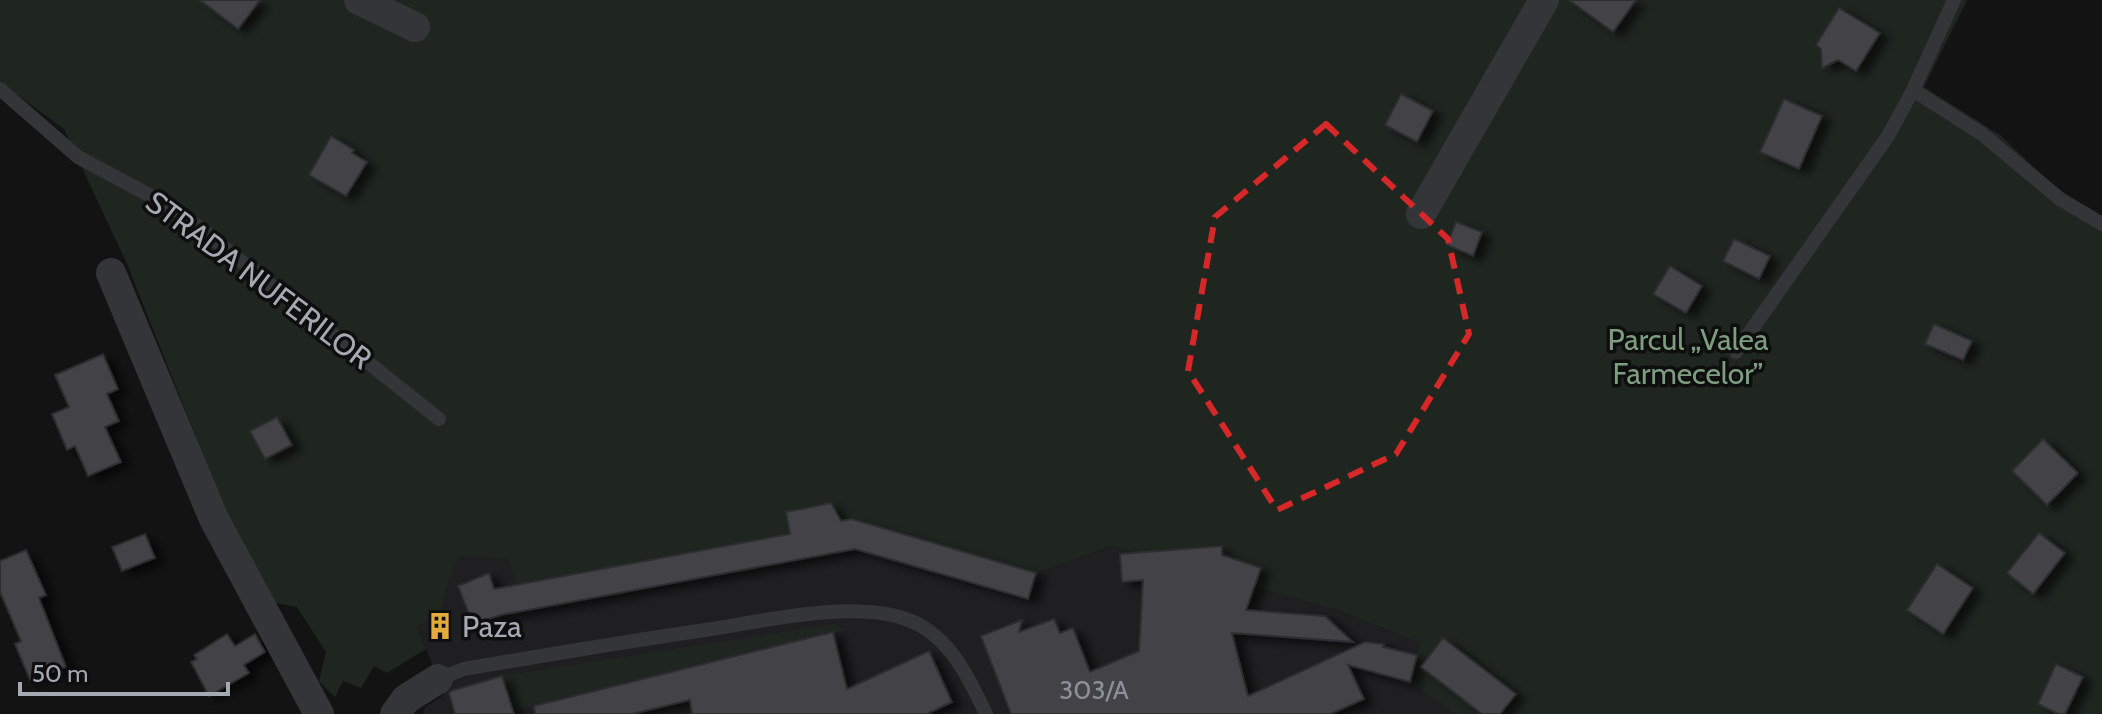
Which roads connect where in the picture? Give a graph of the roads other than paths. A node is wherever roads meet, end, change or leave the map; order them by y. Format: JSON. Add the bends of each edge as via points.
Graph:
{"nodes":[{"id":1,"x":359,"y":0,"type":"edge"},
{"id":2,"x":1544,"y":0,"type":"edge"},
{"id":3,"x":1954,"y":0,"type":"edge"},
{"id":4,"x":415,"y":27,"type":"dead end"},
{"id":5,"x":0,"y":89,"type":"edge"},
{"id":6,"x":1913,"y":90,"type":"junction"},
{"id":7,"x":1421,"y":214,"type":"dead end"},
{"id":8,"x":2102,"y":224,"type":"edge"},
{"id":9,"x":111,"y":273,"type":"dead end"},
{"id":10,"x":1736,"y":352,"type":"dead end"},
{"id":11,"x":439,"y":419,"type":"dead end"},
{"id":12,"x":438,"y":679,"type":"joint"},
{"id":13,"x":319,"y":714,"type":"edge"},
{"id":14,"x":395,"y":714,"type":"edge"},
{"id":15,"x":986,"y":714,"type":"edge"}],
"edges":[{"from":1,"to":4,"type":"street"},
{"from":2,"to":7,"type":"street"},
{"from":3,"to":6,"type":"lane"},
{"from":5,"to":11,"type":"lane","name":"STRADA NUFERILOR","via":[[78,157],[177,210]]},
{"from":6,"to":8,"type":"lane","via":[[1982,134],[2060,199]]},
{"from":6,"to":10,"type":"lane","via":[[1860,177]]},
{"from":9,"to":13,"type":"street","via":[[214,519]]},
{"from":12,"to":14,"type":"street","via":[[406,699]]},
{"from":12,"to":15,"type":"lane","via":[[464,669],[652,638],[871,611],[909,619],[931,631],[950,649]]}]}
